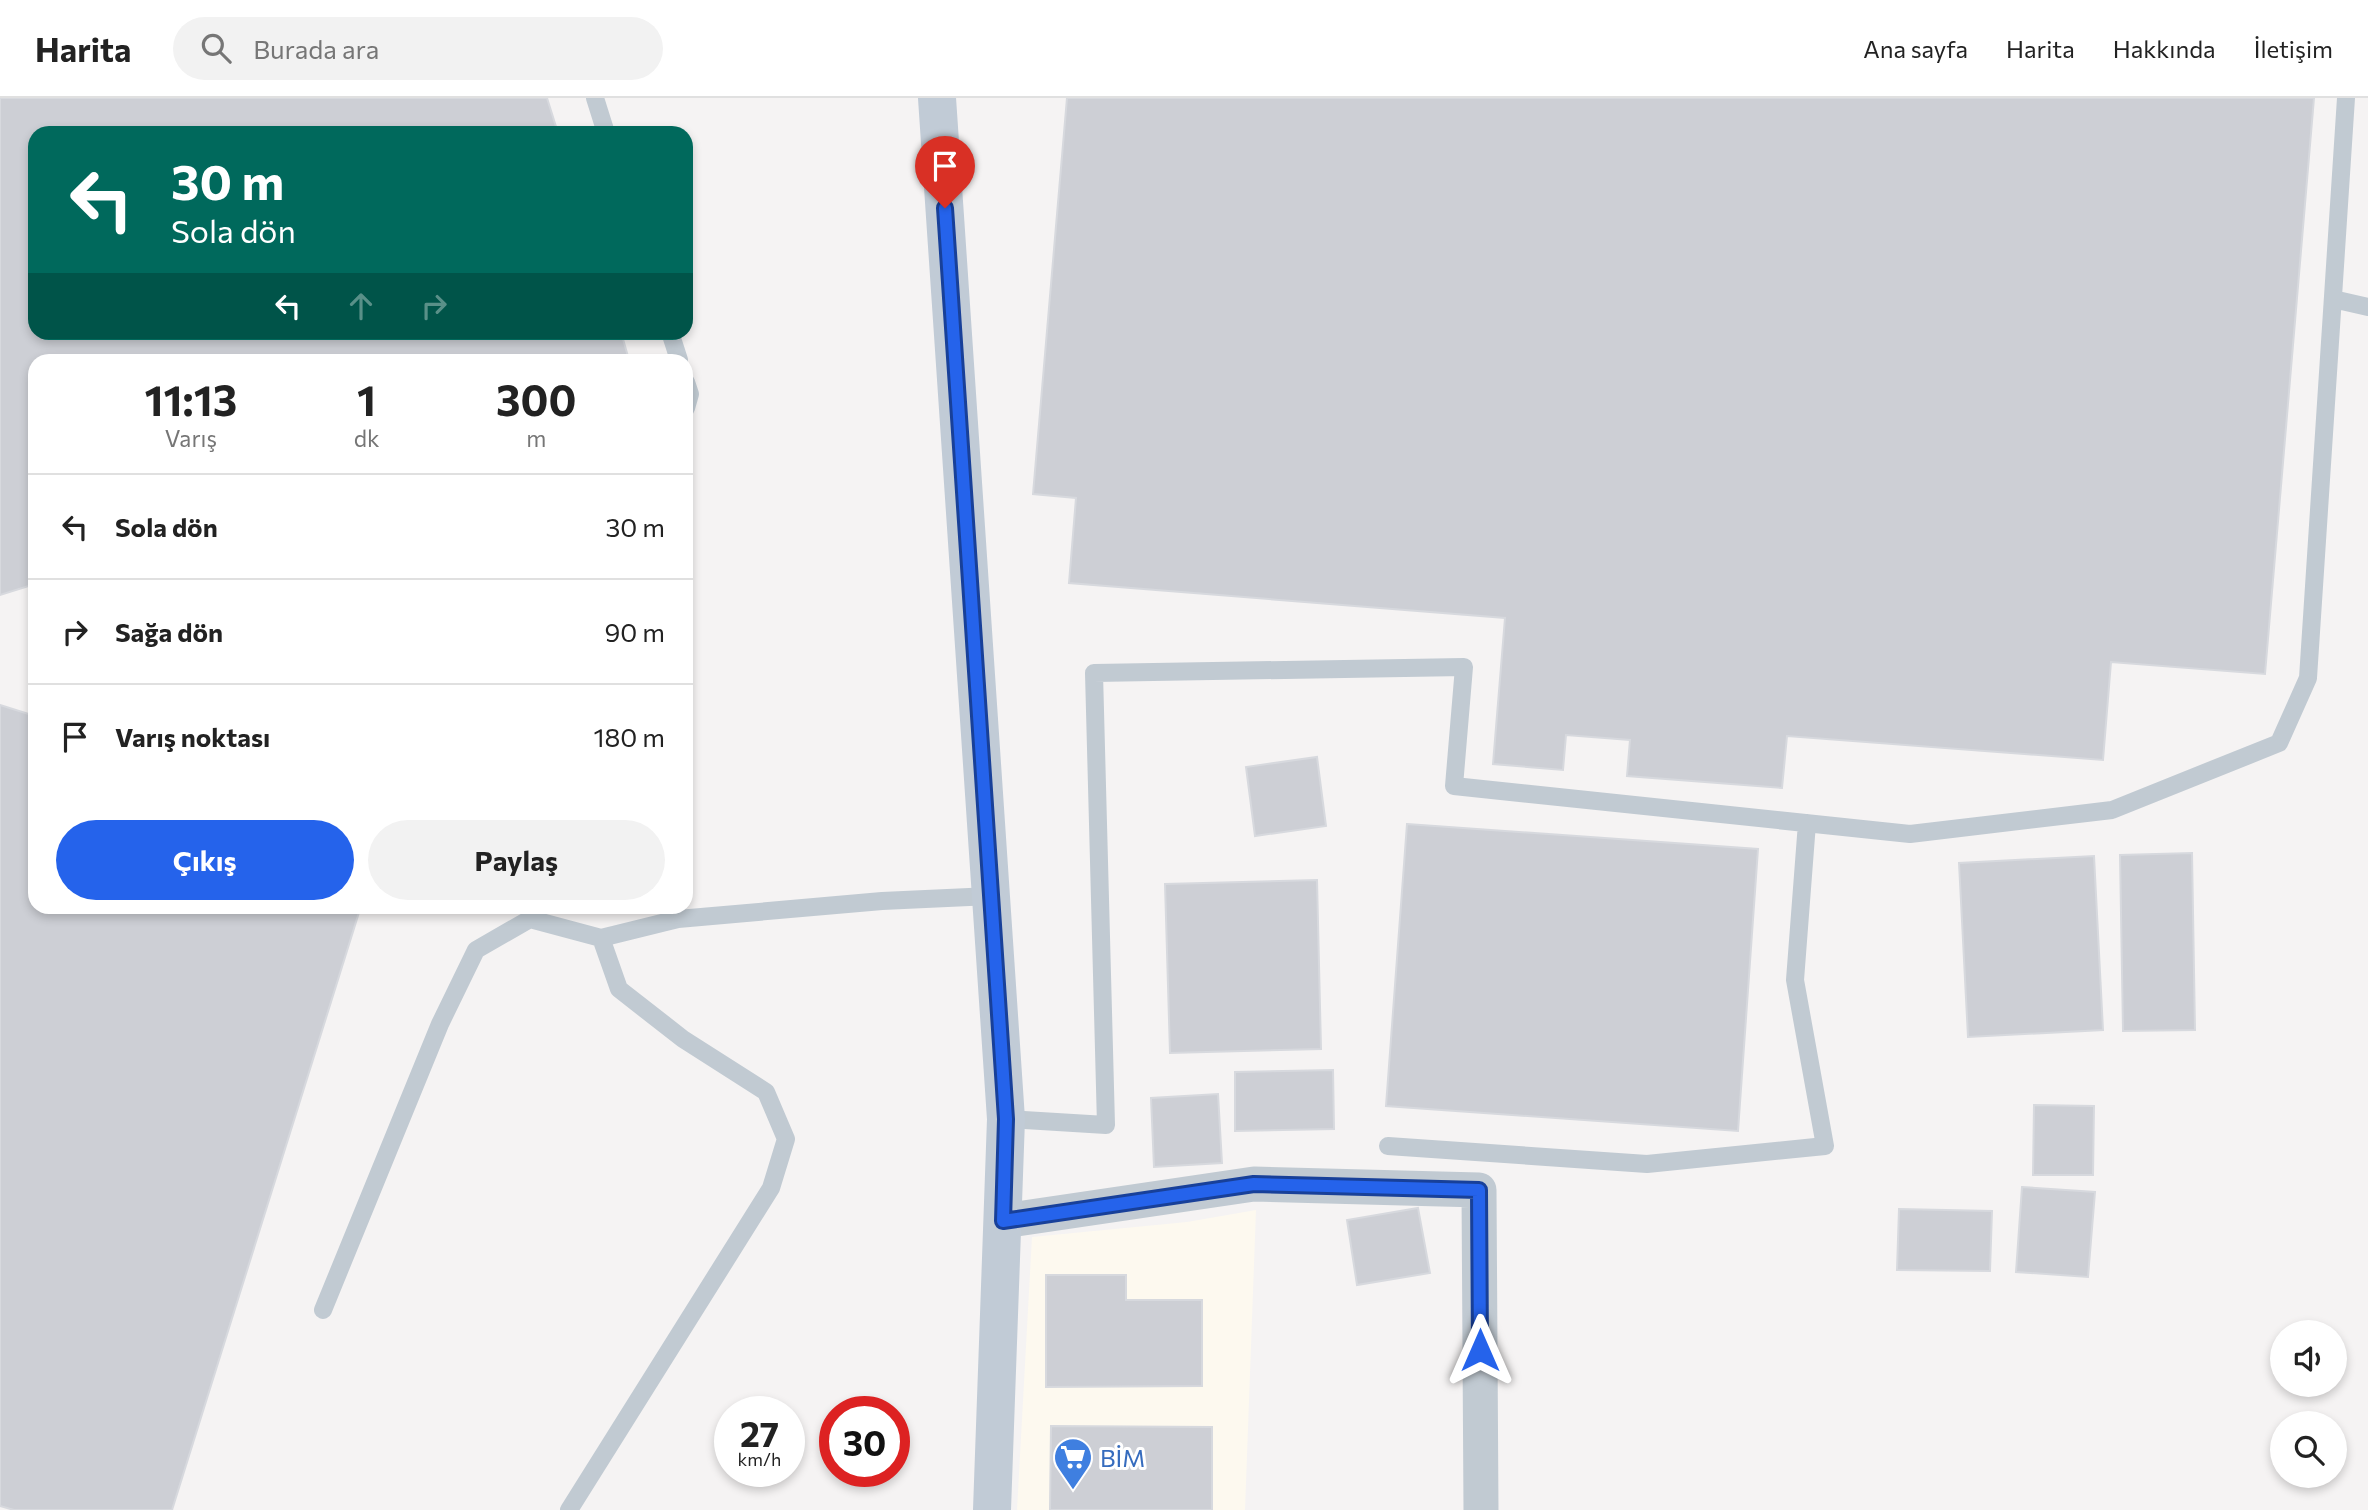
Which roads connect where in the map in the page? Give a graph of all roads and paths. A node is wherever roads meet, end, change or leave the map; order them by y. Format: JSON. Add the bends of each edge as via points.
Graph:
{"nodes":[{"id":1,"x":595,"y":98,"type":"edge"},
{"id":2,"x":937,"y":98,"type":"edge"},
{"id":3,"x":2346,"y":98,"type":"edge"},
{"id":4,"x":605,"y":126,"type":"edge"},
{"id":5,"x":2333,"y":299,"type":"junction"},
{"id":6,"x":2368,"y":307,"type":"edge"},
{"id":7,"x":1807,"y":823,"type":"junction"},
{"id":8,"x":991,"y":896,"type":"junction"},
{"id":9,"x":601,"y":938,"type":"junction"},
{"id":10,"x":1006,"y":1119,"type":"junction"},
{"id":11,"x":1388,"y":1146,"type":"dead end"},
{"id":12,"x":1003,"y":1221,"type":"junction"},
{"id":13,"x":323,"y":1310,"type":"dead end"},
{"id":14,"x":569,"y":1510,"type":"edge"},
{"id":15,"x":992,"y":1510,"type":"edge"},
{"id":16,"x":1481,"y":1510,"type":"edge"}],
"edges":[{"from":1,"to":4,"type":"lane"},
{"from":2,"to":8,"type":"street"},
{"from":3,"to":5,"type":"lane"},
{"from":5,"to":6,"type":"lane"},
{"from":5,"to":7,"type":"lane","via":[[2308,678],[2279,743],[2112,810],[1910,834]]},
{"from":7,"to":10,"type":"lane","via":[[1454,786],[1464,667],[1094,673],[1106,1125]]},
{"from":7,"to":11,"type":"lane","via":[[1794,980],[1825,1146],[1647,1164]]},
{"from":8,"to":9,"type":"lane","via":[[678,919]]},
{"from":8,"to":10,"type":"street"},
{"from":9,"to":13,"type":"lane","via":[[530,919],[476,950],[440,1024]]},
{"from":9,"to":14,"type":"lane","via":[[620,989],[683,1039],[766,1092],[786,1139],[771,1188]]},
{"from":10,"to":12,"type":"street"},
{"from":12,"to":15,"type":"street"},
{"from":12,"to":16,"type":"street","via":[[1254,1184],[1479,1190]]}]}
